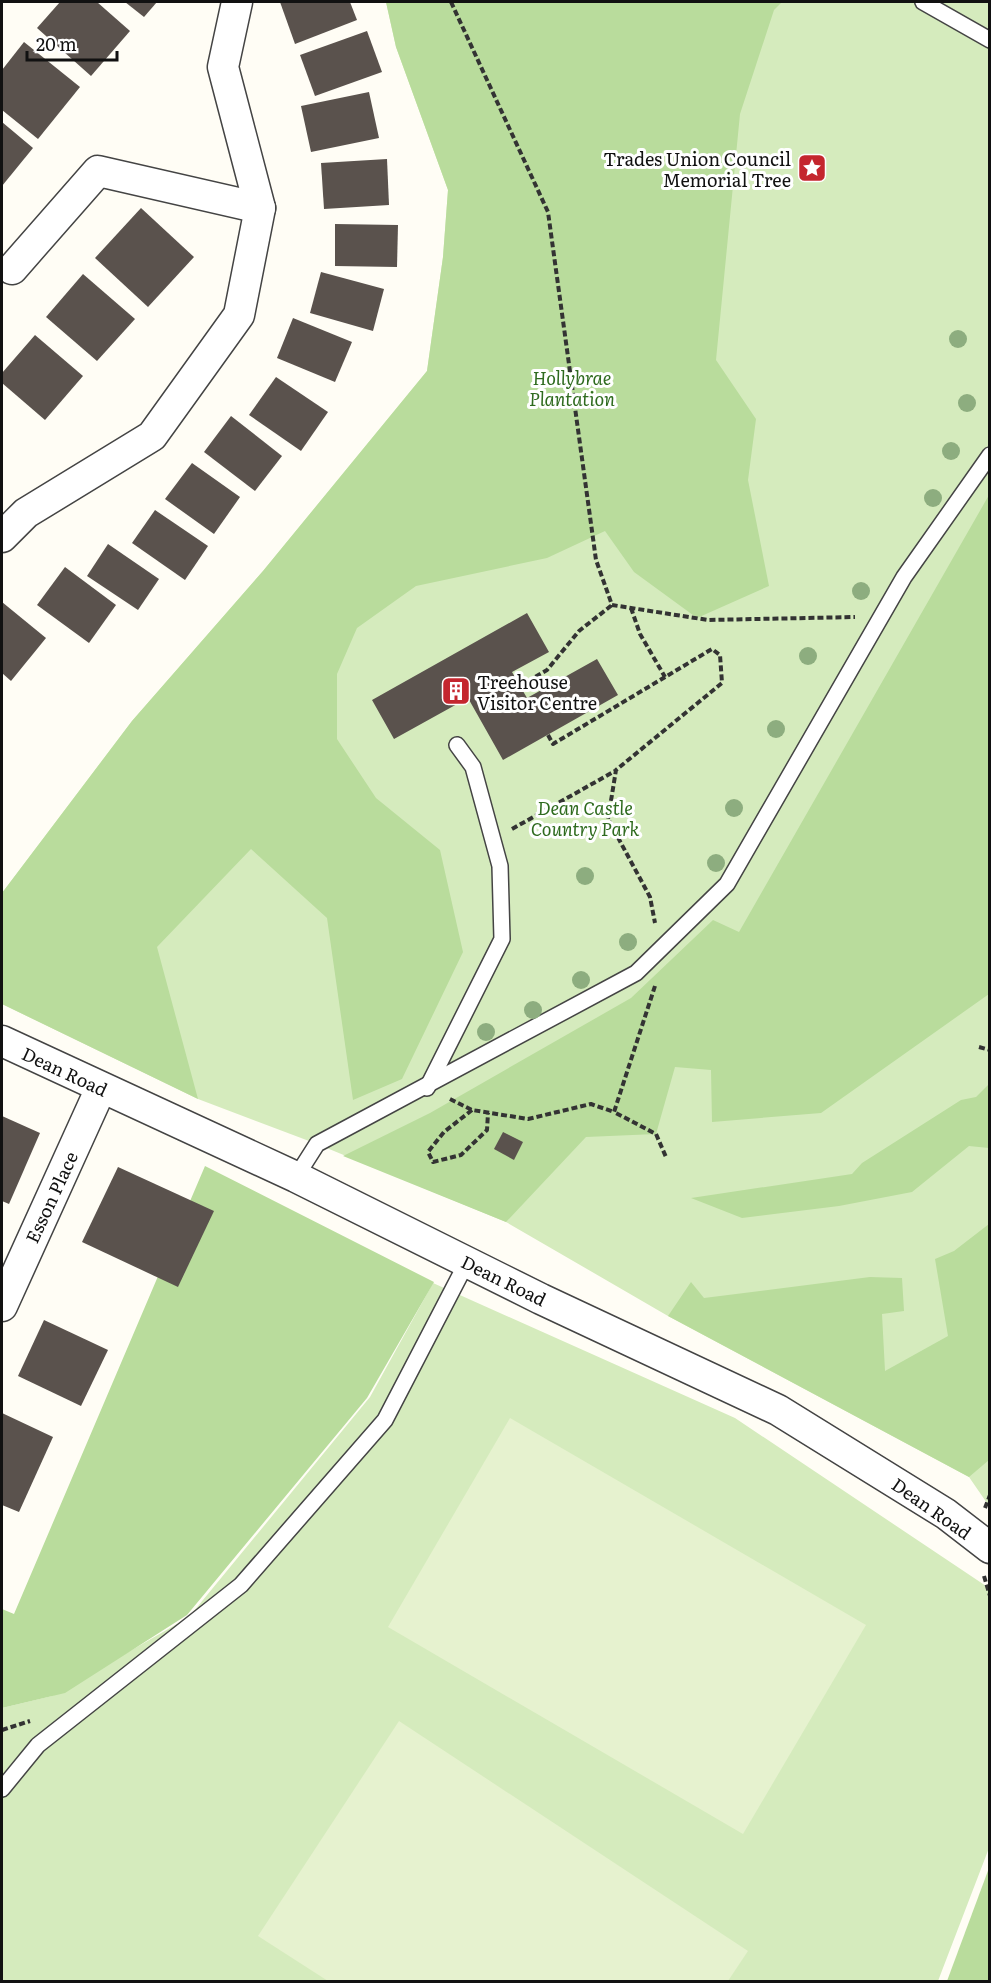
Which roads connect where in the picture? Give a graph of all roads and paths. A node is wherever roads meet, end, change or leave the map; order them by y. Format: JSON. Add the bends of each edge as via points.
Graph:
{"nodes":[{"id":1,"x":237,"y":2,"type":"edge"},
{"id":2,"x":451,"y":2,"type":"edge"},
{"id":3,"x":922,"y":2,"type":"edge"},
{"id":4,"x":990,"y":40,"type":"edge"},
{"id":5,"x":260,"y":208,"type":"junction"},
{"id":6,"x":12,"y":269,"type":"dead end"},
{"id":7,"x":990,"y":455,"type":"edge"},
{"id":8,"x":2,"y":537,"type":"edge"},
{"id":9,"x":612,"y":605,"type":"junction"},
{"id":10,"x":631,"y":608,"type":"junction"},
{"id":11,"x":881,"y":616,"type":"junction"},
{"id":12,"x":665,"y":677,"type":"junction"},
{"id":13,"x":520,"y":686,"type":"dead end"},
{"id":14,"x":548,"y":735,"type":"dead end"},
{"id":15,"x":456,"y":745,"type":"dead end"},
{"id":16,"x":616,"y":770,"type":"junction"},
{"id":17,"x":493,"y":840,"type":"junction"},
{"id":18,"x":660,"y":949,"type":"junction"},
{"id":19,"x":2,"y":1041,"type":"edge"},
{"id":20,"x":979,"y":1047,"type":"dead end"},
{"id":21,"x":990,"y":1050,"type":"edge"},
{"id":22,"x":101,"y":1088,"type":"junction"},
{"id":23,"x":427,"y":1088,"type":"junction"},
{"id":24,"x":488,"y":1113,"type":"junction"},
{"id":25,"x":614,"y":1113,"type":"junction"},
{"id":26,"x":666,"y":1157,"type":"dead end"},
{"id":27,"x":296,"y":1178,"type":"junction"},
{"id":28,"x":467,"y":1262,"type":"junction"},
{"id":29,"x":2,"y":1306,"type":"edge"},
{"id":30,"x":990,"y":1548,"type":"edge"},
{"id":31,"x":2,"y":1789,"type":"edge"}],
"edges":[{"from":1,"to":5,"type":"street","via":[[223,67]]},
{"from":2,"to":9,"type":"path","via":[[548,212],[596,560]]},
{"from":3,"to":4,"type":"lane"},
{"from":5,"to":6,"type":"street","via":[[98,171]]},
{"from":5,"to":8,"type":"street","via":[[239,315],[152,436],[26,513]]},
{"from":7,"to":11,"type":"lane"},
{"from":9,"to":10,"type":"path"},
{"from":9,"to":13,"type":"path","via":[[579,631],[547,670]]},
{"from":10,"to":11,"type":"path","via":[[708,620]]},
{"from":10,"to":12,"type":"path","via":[[640,634]]},
{"from":11,"to":18,"type":"lane","via":[[727,884]]},
{"from":12,"to":14,"type":"path","via":[[553,744]]},
{"from":12,"to":16,"type":"path","via":[[712,649],[720,655],[722,683]]},
{"from":15,"to":17,"type":"lane","via":[[473,767]]},
{"from":16,"to":17,"type":"path"},
{"from":16,"to":18,"type":"path","via":[[608,819],[650,897]]},
{"from":17,"to":23,"type":"lane","via":[[500,866],[502,939]]},
{"from":18,"to":23,"type":"lane","via":[[636,974]]},
{"from":18,"to":25,"type":"path","via":[[653,998]]},
{"from":19,"to":22,"type":"street","name":"Dean Road"},
{"from":20,"to":21,"type":"path"},
{"from":22,"to":27,"type":"street","name":"Dean Road"},
{"from":22,"to":29,"type":"street","name":"Esson Place"},
{"from":23,"to":27,"type":"lane","via":[[317,1144]]},
{"from":24,"to":24,"type":"path","via":[[487,1130],[461,1155],[433,1162],[428,1152],[444,1132],[472,1110]]},
{"from":24,"to":25,"type":"path","via":[[528,1119],[591,1104]]},
{"from":25,"to":26,"type":"path","via":[[656,1134]]},
{"from":27,"to":28,"type":"street","name":"Dean Road"},
{"from":28,"to":30,"type":"street","name":"Dean Road","via":[[778,1410],[946,1514]]},
{"from":28,"to":31,"type":"lane","via":[[385,1420],[241,1585],[38,1745]]}]}
